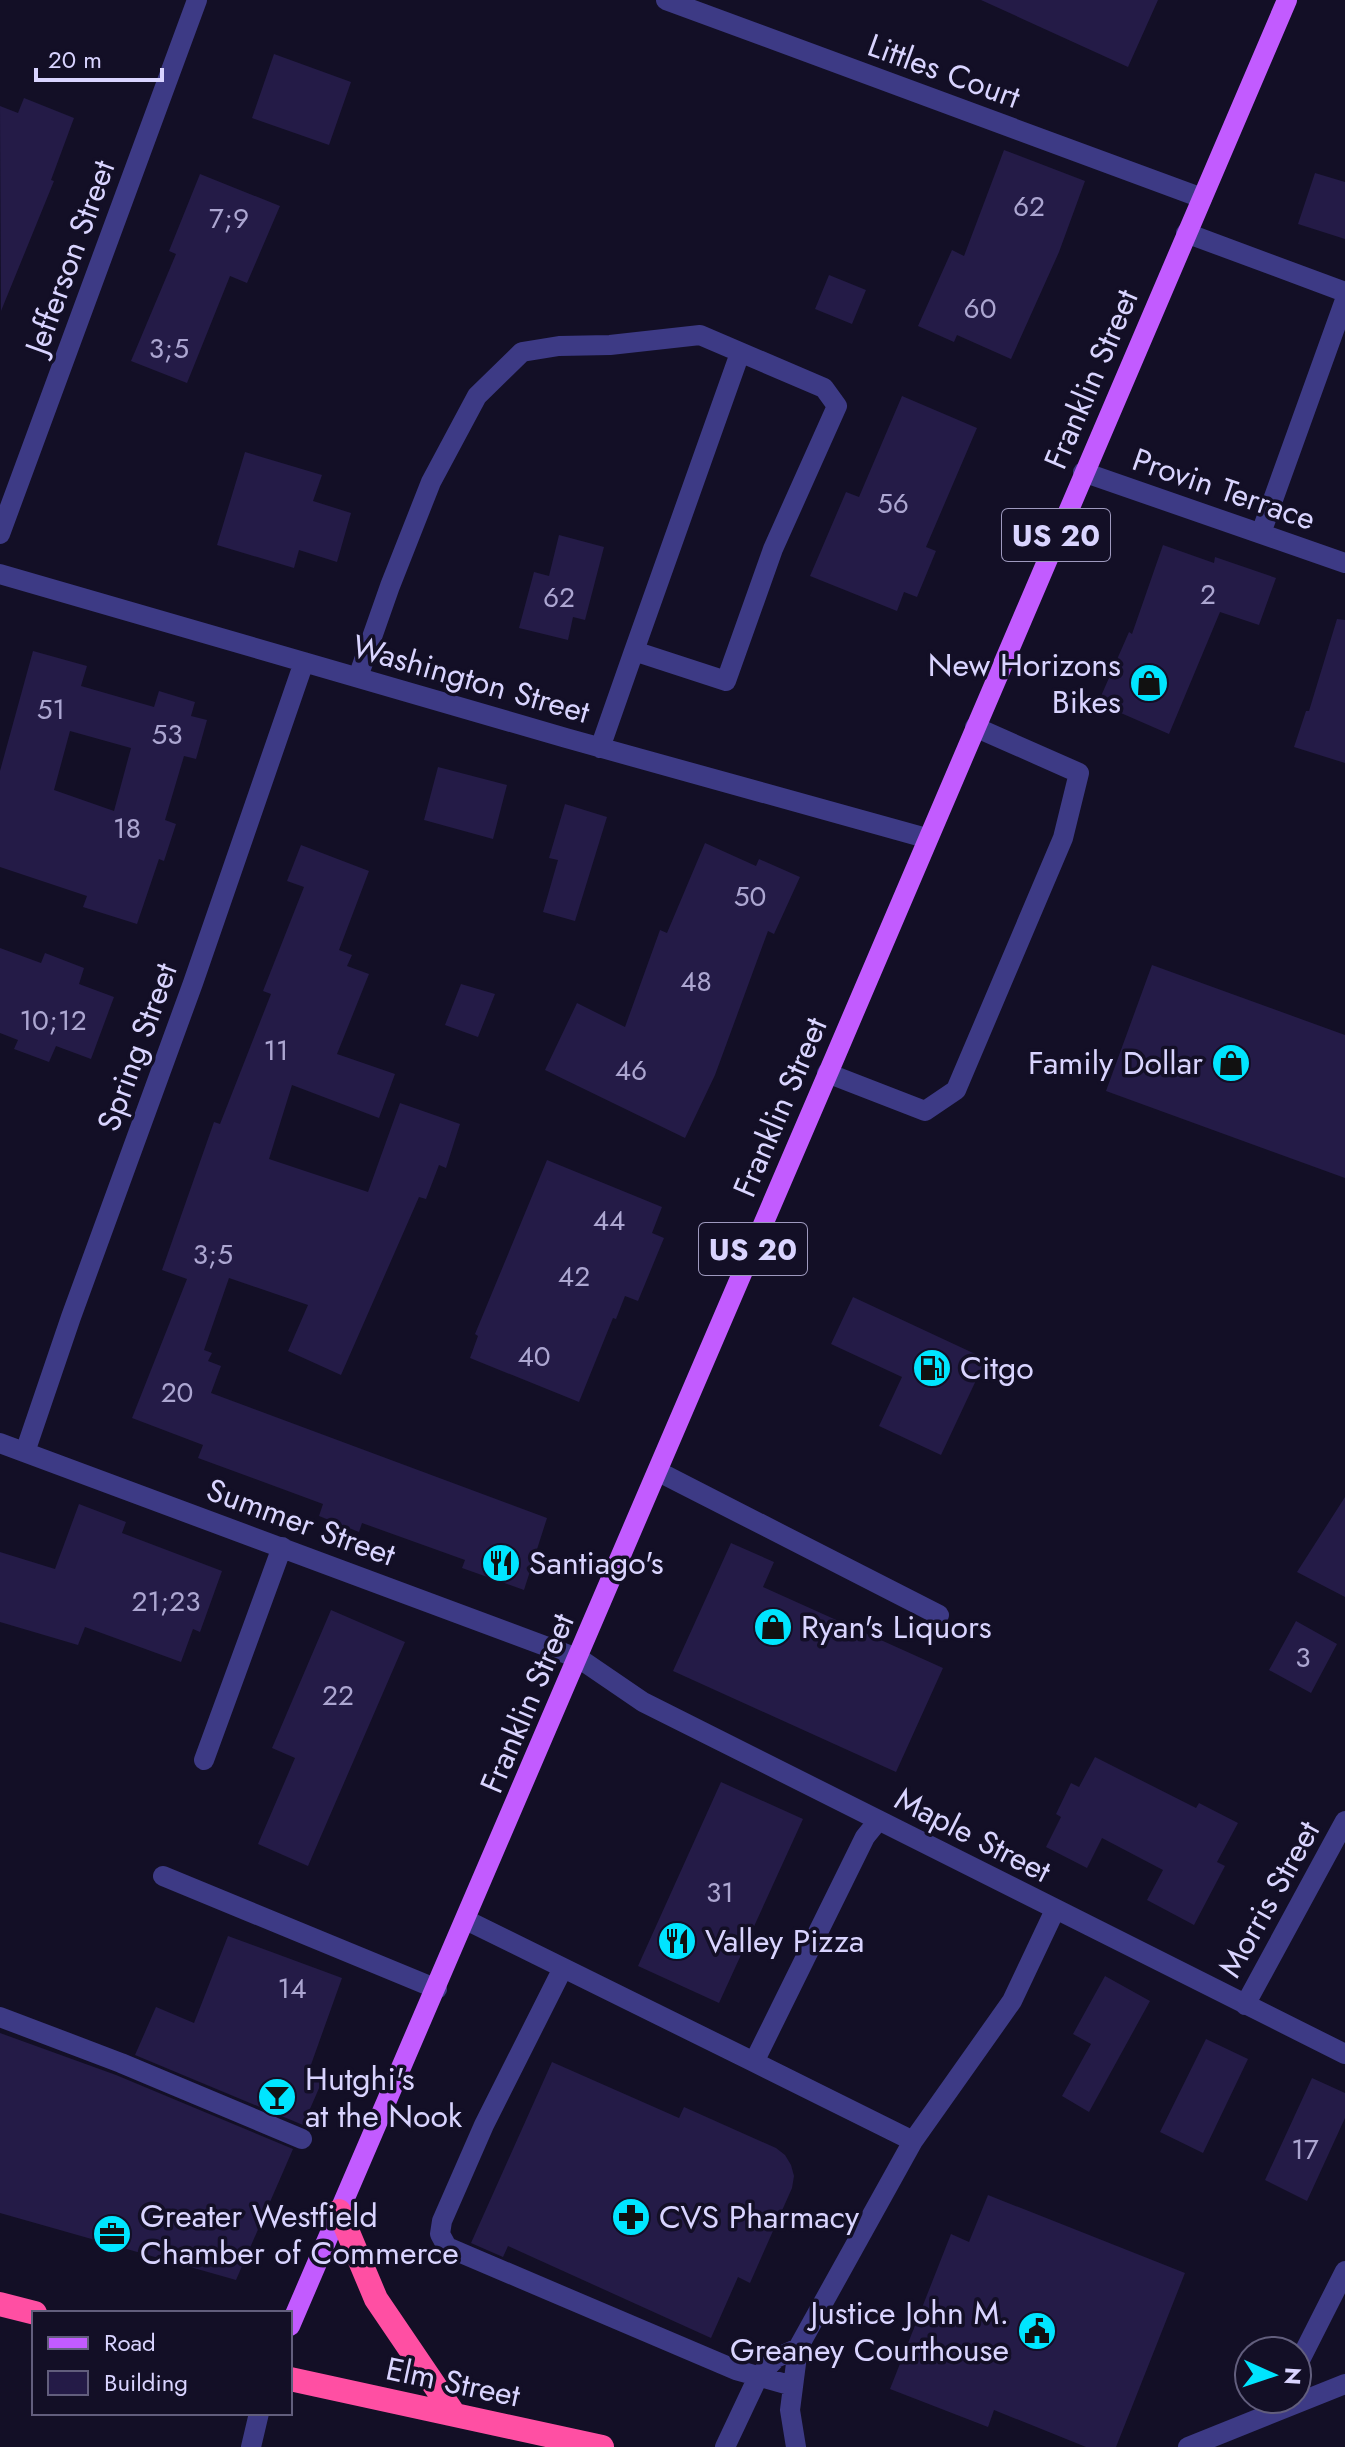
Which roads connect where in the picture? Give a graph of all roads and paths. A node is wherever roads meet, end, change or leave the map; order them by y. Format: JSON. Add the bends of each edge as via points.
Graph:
{"nodes":[{"id":1,"x":197,"y":0,"type":"edge"},
{"id":2,"x":666,"y":0,"type":"edge"},
{"id":3,"x":1287,"y":0,"type":"edge"},
{"id":4,"x":1202,"y":198,"type":"junction"},
{"id":5,"x":1186,"y":233,"type":"junction"},
{"id":6,"x":1345,"y":292,"type":"edge"},
{"id":7,"x":1345,"y":300,"type":"edge"},
{"id":8,"x":1337,"y":346,"type":"edge"},
{"id":9,"x":740,"y":353,"type":"junction"},
{"id":10,"x":1083,"y":472,"type":"junction"},
{"id":11,"x":1261,"y":533,"type":"junction"},
{"id":12,"x":0,"y":534,"type":"edge"},
{"id":13,"x":1345,"y":563,"type":"edge"},
{"id":14,"x":0,"y":574,"type":"edge"},
{"id":15,"x":634,"y":651,"type":"junction"},
{"id":16,"x":304,"y":662,"type":"junction"},
{"id":17,"x":358,"y":677,"type":"junction"},
{"id":18,"x":975,"y":727,"type":"junction"},
{"id":19,"x":600,"y":748,"type":"junction"},
{"id":20,"x":926,"y":838,"type":"junction"},
{"id":21,"x":827,"y":1073,"type":"junction"},
{"id":22,"x":0,"y":1443,"type":"edge"},
{"id":23,"x":25,"y":1452,"type":"junction"},
{"id":24,"x":659,"y":1472,"type":"junction"},
{"id":25,"x":282,"y":1547,"type":"junction"},
{"id":26,"x":939,"y":1615,"type":"dead end"},
{"id":27,"x":580,"y":1659,"type":"junction"},
{"id":28,"x":204,"y":1760,"type":"dead end"},
{"id":29,"x":878,"y":1821,"type":"junction"},
{"id":30,"x":1345,"y":1821,"type":"edge"},
{"id":31,"x":163,"y":1876,"type":"dead end"},
{"id":32,"x":1055,"y":1910,"type":"junction"},
{"id":33,"x":466,"y":1920,"type":"junction"},
{"id":34,"x":563,"y":1968,"type":"junction"},
{"id":35,"x":437,"y":1989,"type":"junction"},
{"id":36,"x":1245,"y":2005,"type":"junction"},
{"id":37,"x":0,"y":2017,"type":"edge"},
{"id":38,"x":1345,"y":2054,"type":"edge"},
{"id":39,"x":754,"y":2062,"type":"junction"},
{"id":40,"x":302,"y":2139,"type":"dead end"},
{"id":41,"x":913,"y":2141,"type":"junction"},
{"id":42,"x":339,"y":2211,"type":"junction"},
{"id":43,"x":1345,"y":2271,"type":"edge"},
{"id":44,"x":0,"y":2304,"type":"edge"},
{"id":45,"x":32,"y":2312,"type":"edge"},
{"id":46,"x":292,"y":2321,"type":"edge"},
{"id":47,"x":1313,"y":2335,"type":"edge"},
{"id":48,"x":798,"y":2348,"type":"junction"},
{"id":49,"x":758,"y":2377,"type":"junction"},
{"id":50,"x":292,"y":2379,"type":"edge"},
{"id":51,"x":1345,"y":2384,"type":"edge"},
{"id":52,"x":793,"y":2386,"type":"junction"},
{"id":53,"x":1313,"y":2394,"type":"edge"},
{"id":54,"x":454,"y":2414,"type":"junction"},
{"id":55,"x":259,"y":2415,"type":"edge"},
{"id":56,"x":1257,"y":2415,"type":"edge"},
{"id":57,"x":251,"y":2447,"type":"edge"},
{"id":58,"x":598,"y":2447,"type":"edge"},
{"id":59,"x":725,"y":2447,"type":"edge"},
{"id":60,"x":796,"y":2447,"type":"edge"},
{"id":61,"x":1188,"y":2447,"type":"edge"}],
"edges":[{"from":1,"to":12,"type":"street","name":"Jefferson Street"},
{"from":2,"to":4,"type":"street","name":"Littles Court"},
{"from":3,"to":4,"type":"main road","name":"Franklin Street","number":"US 20"},
{"from":4,"to":5,"type":"main road","name":"Franklin Street","number":"US 20"},
{"from":5,"to":6,"type":"street"},
{"from":5,"to":10,"type":"main road","name":"Franklin Street","number":"US 20"},
{"from":7,"to":8,"type":"street"},
{"from":8,"to":11,"type":"street"},
{"from":9,"to":15,"type":"street"},
{"from":9,"to":15,"type":"street","via":[[824,388],[837,406],[773,549],[726,681]]},
{"from":9,"to":17,"type":"street","via":[[700,335],[522,352],[477,396],[431,482]]},
{"from":10,"to":11,"type":"street","name":"Provin Terrace"},
{"from":10,"to":18,"type":"main road","name":"Franklin Street","number":"US 20"},
{"from":11,"to":13,"type":"street","name":"Provin Terrace"},
{"from":14,"to":16,"type":"street","name":"Washington Street"},
{"from":15,"to":19,"type":"street"},
{"from":16,"to":17,"type":"street","name":"Washington Street"},
{"from":16,"to":23,"type":"street","name":"Spring Street"},
{"from":17,"to":19,"type":"street","name":"Washington Street"},
{"from":18,"to":20,"type":"main road","name":"Franklin Street","number":"US 20"},
{"from":18,"to":21,"type":"street","via":[[1079,773],[1063,838],[980,1034],[956,1090],[925,1111]]},
{"from":19,"to":20,"type":"street","name":"Washington Street"},
{"from":20,"to":21,"type":"main road","name":"Franklin Street","number":"US 20"},
{"from":21,"to":24,"type":"main road","name":"Franklin Street","number":"US 20"},
{"from":22,"to":23,"type":"street","name":"Summer Street"},
{"from":23,"to":25,"type":"street","name":"Summer Street"},
{"from":24,"to":26,"type":"street"},
{"from":24,"to":27,"type":"main road","name":"Franklin Street","number":"US 20"},
{"from":25,"to":27,"type":"street","name":"Summer Street"},
{"from":25,"to":28,"type":"street"},
{"from":27,"to":29,"type":"street","name":"Maple Street","via":[[643,1702]]},
{"from":27,"to":33,"type":"main road","name":"Franklin Street","number":"US 20"},
{"from":29,"to":32,"type":"street","name":"Maple Street"},
{"from":29,"to":39,"type":"street","via":[[865,1837]]},
{"from":30,"to":36,"type":"street","name":"Morris Street"},
{"from":31,"to":35,"type":"street"},
{"from":32,"to":36,"type":"street","name":"Maple Street"},
{"from":32,"to":41,"type":"street","via":[[1012,2001]]},
{"from":33,"to":34,"type":"street"},
{"from":33,"to":35,"type":"main road","name":"Franklin Street","number":"US 20"},
{"from":34,"to":39,"type":"street"},
{"from":34,"to":49,"type":"street","via":[[484,2125],[440,2234],[447,2247]]},
{"from":35,"to":42,"type":"main road","name":"Franklin Street","number":"US 20"},
{"from":36,"to":38,"type":"street","name":"Maple Street"},
{"from":37,"to":40,"type":"street"},
{"from":39,"to":41,"type":"street"},
{"from":41,"to":48,"type":"street"},
{"from":42,"to":46,"type":"main road","name":"Franklin Street","number":"US 20"},
{"from":42,"to":54,"type":"highway","via":[[376,2299]]},
{"from":43,"to":47,"type":"street"},
{"from":44,"to":45,"type":"highway"},
{"from":48,"to":49,"type":"street","via":[[776,2358]]},
{"from":48,"to":52,"type":"street"},
{"from":49,"to":52,"type":"street"},
{"from":49,"to":59,"type":"street"},
{"from":50,"to":54,"type":"highway","name":"Elm Street"},
{"from":51,"to":53,"type":"street"},
{"from":52,"to":60,"type":"street","via":[[790,2410]]},
{"from":54,"to":58,"type":"highway","name":"Elm Street"},
{"from":55,"to":57,"type":"street"},
{"from":56,"to":61,"type":"street"}]}
